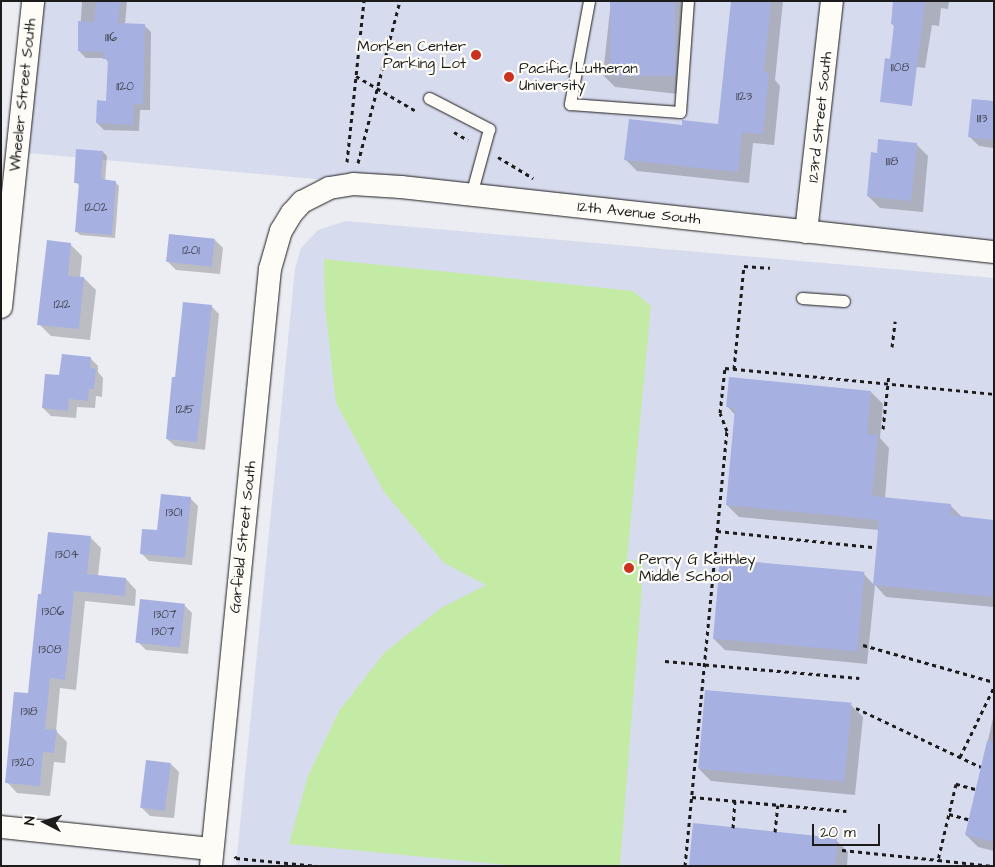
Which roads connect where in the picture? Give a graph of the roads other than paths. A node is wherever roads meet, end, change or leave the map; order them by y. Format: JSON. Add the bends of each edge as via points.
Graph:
{"nodes":[{"id":1,"x":32,"y":1,"type":"edge"},
{"id":2,"x":589,"y":1,"type":"edge"},
{"id":3,"x":688,"y":1,"type":"edge"},
{"id":4,"x":832,"y":1,"type":"edge"},
{"id":5,"x":429,"y":98,"type":"dead end"},
{"id":6,"x":9,"y":151,"type":"edge"},
{"id":7,"x":471,"y":195,"type":"junction"},
{"id":8,"x":292,"y":213,"type":"joint"},
{"id":9,"x":806,"y":232,"type":"junction"},
{"id":10,"x":994,"y":252,"type":"edge"},
{"id":11,"x":802,"y":298,"type":"dead end"},
{"id":12,"x":844,"y":302,"type":"dead end"},
{"id":13,"x":1,"y":307,"type":"edge"},
{"id":14,"x":1,"y":827,"type":"edge"},
{"id":15,"x":212,"y":858,"type":"edge"}],
"edges":[{"from":1,"to":6,"type":"street","name":"Wheeler Street South"},
{"from":2,"to":3,"type":"lane","via":[[570,104],[680,112]]},
{"from":4,"to":9,"type":"street","name":"123rd Street South"},
{"from":5,"to":7,"type":"lane","via":[[489,129]]},
{"from":6,"to":13,"type":"street","name":"Wheeler Street South"},
{"from":7,"to":8,"type":"street","name":"12th Avenue South","via":[[353,182],[312,195]]},
{"from":7,"to":9,"type":"street","name":"12th Avenue South"},
{"from":8,"to":15,"type":"street","name":"Garfield Street South","via":[[282,231],[270,269]]},
{"from":9,"to":10,"type":"street","name":"12th Avenue South"},
{"from":11,"to":12,"type":"lane"},
{"from":14,"to":15,"type":"street"}]}
